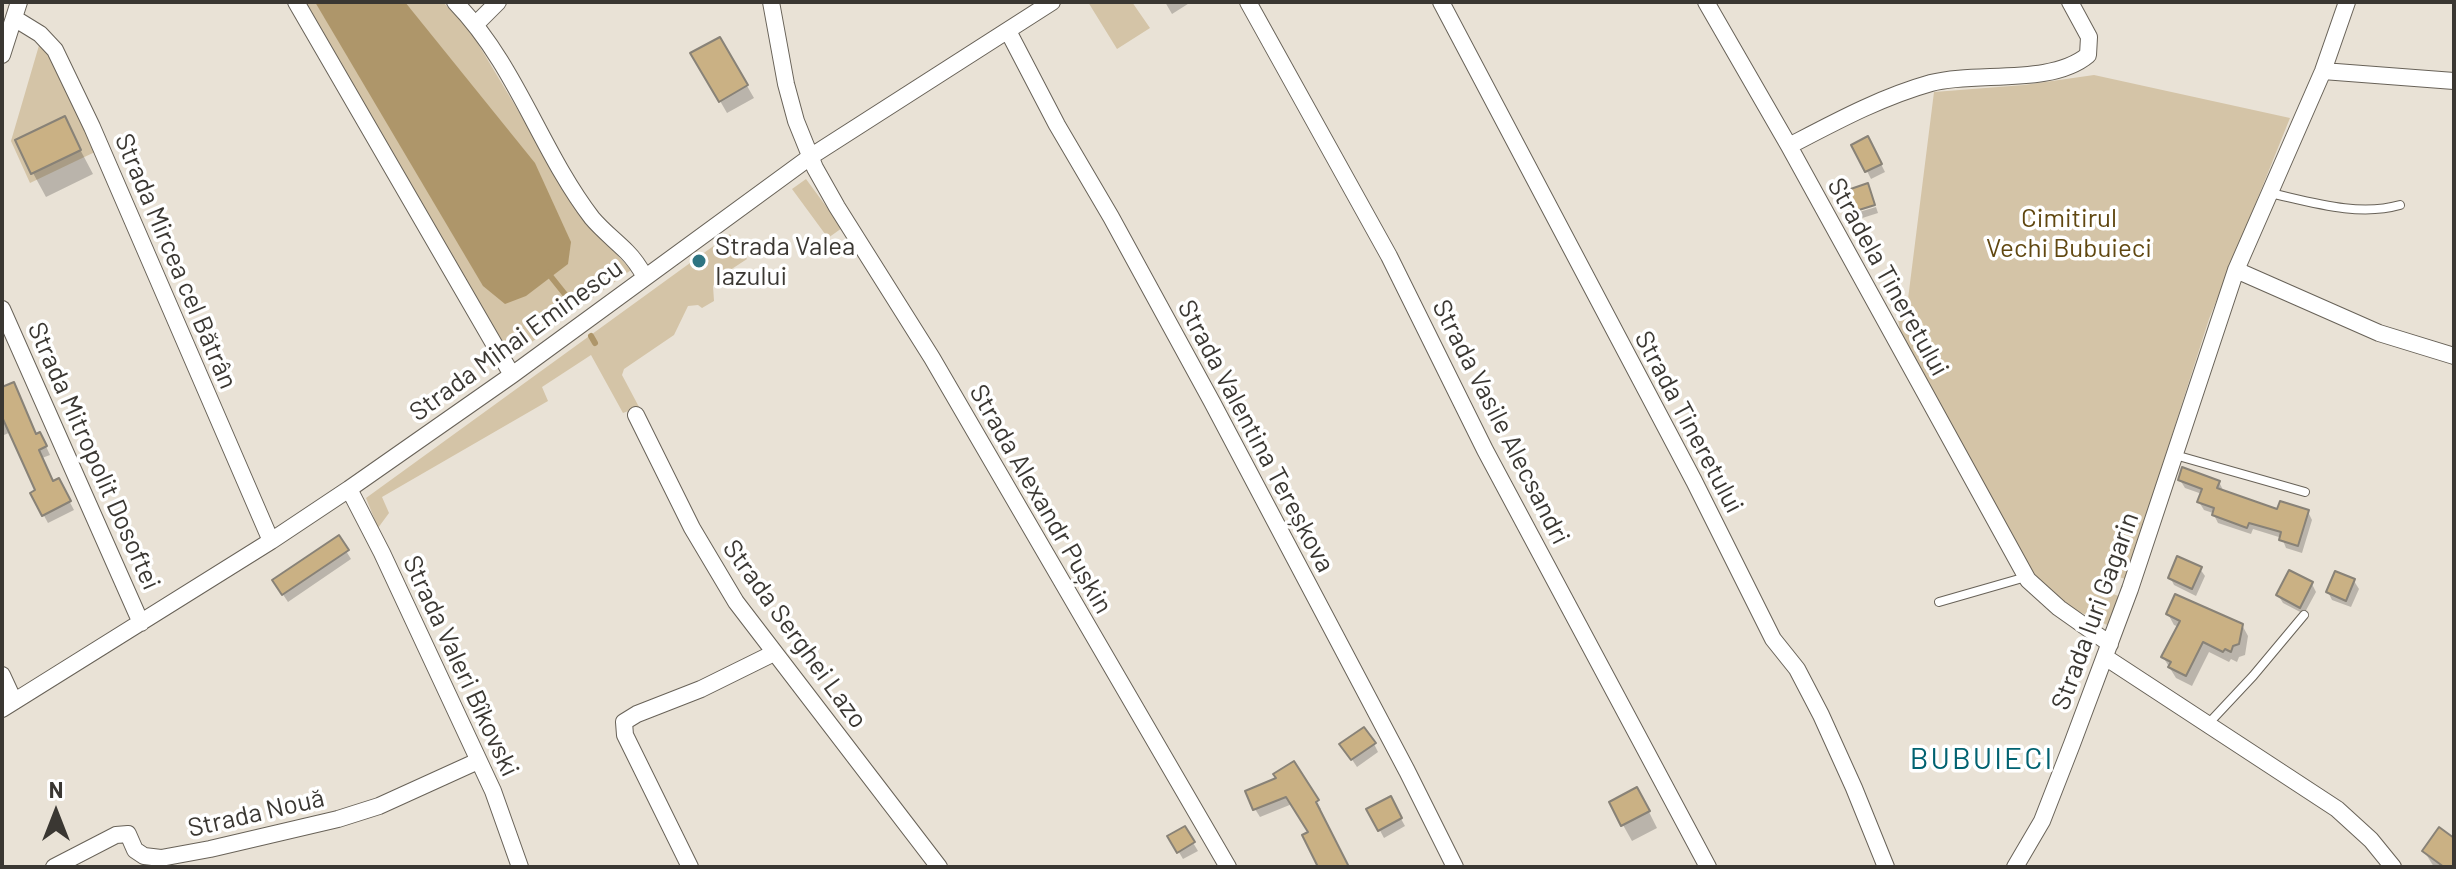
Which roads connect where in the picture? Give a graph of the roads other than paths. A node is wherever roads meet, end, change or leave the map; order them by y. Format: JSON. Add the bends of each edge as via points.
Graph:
{"nodes":[{"id":1,"x":296,"y":2,"type":"edge"},
{"id":2,"x":455,"y":2,"type":"edge"},
{"id":3,"x":498,"y":2,"type":"edge"},
{"id":4,"x":771,"y":2,"type":"edge"},
{"id":5,"x":1052,"y":2,"type":"edge"},
{"id":6,"x":1248,"y":2,"type":"edge"},
{"id":7,"x":1441,"y":2,"type":"edge"},
{"id":8,"x":1706,"y":2,"type":"edge"},
{"id":9,"x":2070,"y":2,"type":"edge"},
{"id":10,"x":2347,"y":2,"type":"edge"},
{"id":11,"x":1032,"y":8,"type":"edge"},
{"id":12,"x":16,"y":10,"type":"edge"},
{"id":13,"x":476,"y":24,"type":"junction"},
{"id":14,"x":1008,"y":31,"type":"junction"},
{"id":15,"x":3,"y":49,"type":"edge"},
{"id":16,"x":2323,"y":71,"type":"junction"},
{"id":17,"x":2454,"y":81,"type":"edge"},
{"id":18,"x":1789,"y":146,"type":"junction"},
{"id":19,"x":810,"y":157,"type":"junction"},
{"id":20,"x":2269,"y":193,"type":"junction"},
{"id":21,"x":2400,"y":205,"type":"dead end"},
{"id":22,"x":2236,"y":270,"type":"junction"},
{"id":23,"x":645,"y":277,"type":"junction"},
{"id":24,"x":2,"y":309,"type":"edge"},
{"id":25,"x":2454,"y":356,"type":"edge"},
{"id":26,"x":512,"y":375,"type":"junction"},
{"id":27,"x":636,"y":415,"type":"dead end"},
{"id":28,"x":2175,"y":455,"type":"junction"},
{"id":29,"x":349,"y":489,"type":"junction"},
{"id":30,"x":2305,"y":492,"type":"dead end"},
{"id":31,"x":271,"y":541,"type":"junction"},
{"id":32,"x":2026,"y":577,"type":"junction"},
{"id":33,"x":1939,"y":602,"type":"dead end"},
{"id":34,"x":2304,"y":615,"type":"dead end"},
{"id":35,"x":141,"y":623,"type":"junction"},
{"id":36,"x":2108,"y":650,"type":"junction"},
{"id":37,"x":774,"y":653,"type":"junction"},
{"id":38,"x":2,"y":675,"type":"edge"},
{"id":39,"x":8,"y":705,"type":"edge"},
{"id":40,"x":2208,"y":724,"type":"junction"},
{"id":41,"x":478,"y":761,"type":"junction"},
{"id":42,"x":54,"y":867,"type":"edge"},
{"id":43,"x":520,"y":867,"type":"edge"},
{"id":44,"x":690,"y":867,"type":"edge"},
{"id":45,"x":939,"y":867,"type":"edge"},
{"id":46,"x":1228,"y":867,"type":"edge"},
{"id":47,"x":1455,"y":867,"type":"edge"},
{"id":48,"x":1708,"y":867,"type":"edge"},
{"id":49,"x":1886,"y":867,"type":"edge"},
{"id":50,"x":2015,"y":867,"type":"edge"},
{"id":51,"x":2393,"y":867,"type":"edge"}],
"edges":[{"from":1,"to":26,"type":"street"},
{"from":2,"to":13,"type":"street"},
{"from":3,"to":13,"type":"street"},
{"from":4,"to":19,"type":"street","name":"Strada Alexandr Pușkin","via":[[786,84]]},
{"from":5,"to":11,"type":"street","name":"Strada Mihai Eminescu"},
{"from":6,"to":48,"type":"street","name":"Strada Vasile Alecsandri","via":[[1389,256],[1485,450]]},
{"from":7,"to":49,"type":"street","name":"Strada Tineretului","via":[[1773,639],[1797,669],[1821,715]]},
{"from":8,"to":18,"type":"street","name":"Stradela Tineretului"},
{"from":9,"to":18,"type":"street","via":[[2089,37],[2088,55],[2077,64],[2039,73],[1933,82],[1863,108]]},
{"from":10,"to":16,"type":"street","name":"Strada Iuri Gagarin"},
{"from":11,"to":14,"type":"street","name":"Strada Mihai Eminescu"},
{"from":12,"to":15,"type":"street"},
{"from":12,"to":31,"type":"street","name":"Strada Mircea cel Bătrân","via":[[55,50]]},
{"from":13,"to":23,"type":"street","via":[[593,219]]},
{"from":14,"to":19,"type":"street","name":"Strada Mihai Eminescu"},
{"from":14,"to":47,"type":"street","name":"Strada Valentina Tereșkova","via":[[1212,402]]},
{"from":16,"to":17,"type":"street"},
{"from":16,"to":20,"type":"street","name":"Strada Iuri Gagarin"},
{"from":18,"to":32,"type":"street","name":"Stradela Tineretului"},
{"from":19,"to":23,"type":"street","name":"Strada Mihai Eminescu"},
{"from":19,"to":46,"type":"street","name":"Strada Alexandr Pușkin"},
{"from":20,"to":21,"type":"lane","via":[[2328,206]]},
{"from":20,"to":22,"type":"street","name":"Strada Iuri Gagarin"},
{"from":22,"to":25,"type":"street","via":[[2366,327]]},
{"from":22,"to":28,"type":"street","name":"Strada Iuri Gagarin"},
{"from":23,"to":26,"type":"street","name":"Strada Mihai Eminescu"},
{"from":24,"to":35,"type":"street","name":"Strada Mitropolit Dosoftei"},
{"from":26,"to":29,"type":"street","name":"Strada Mihai Eminescu"},
{"from":27,"to":37,"type":"street","name":"Strada Serghei Lazo","via":[[692,528]]},
{"from":28,"to":30,"type":"lane"},
{"from":28,"to":36,"type":"street","name":"Strada Iuri Gagarin"},
{"from":29,"to":31,"type":"street","name":"Strada Mihai Eminescu"},
{"from":29,"to":41,"type":"street","name":"Strada Valeri Bîkovski"},
{"from":31,"to":35,"type":"street","name":"Strada Mihai Eminescu"},
{"from":32,"to":33,"type":"lane"},
{"from":32,"to":36,"type":"street","name":"Stradela Tineretului"},
{"from":34,"to":40,"type":"lane"},
{"from":35,"to":39,"type":"street","name":"Strada Mihai Eminescu"},
{"from":36,"to":40,"type":"street","name":"Stradela Tineretului"},
{"from":36,"to":50,"type":"street","name":"Strada Iuri Gagarin","via":[[2042,821]]},
{"from":37,"to":44,"type":"street","via":[[624,722],[625,735]]},
{"from":37,"to":45,"type":"street","name":"Strada Serghei Lazo"},
{"from":38,"to":39,"type":"street"},
{"from":40,"to":51,"type":"street","name":"Stradela Tineretului","via":[[2337,809]]},
{"from":41,"to":42,"type":"street","name":"Strada Nouă","via":[[338,819],[161,858],[135,850],[128,834],[116,835]]},
{"from":41,"to":43,"type":"street","name":"Strada Valeri Bîkovski"}]}
